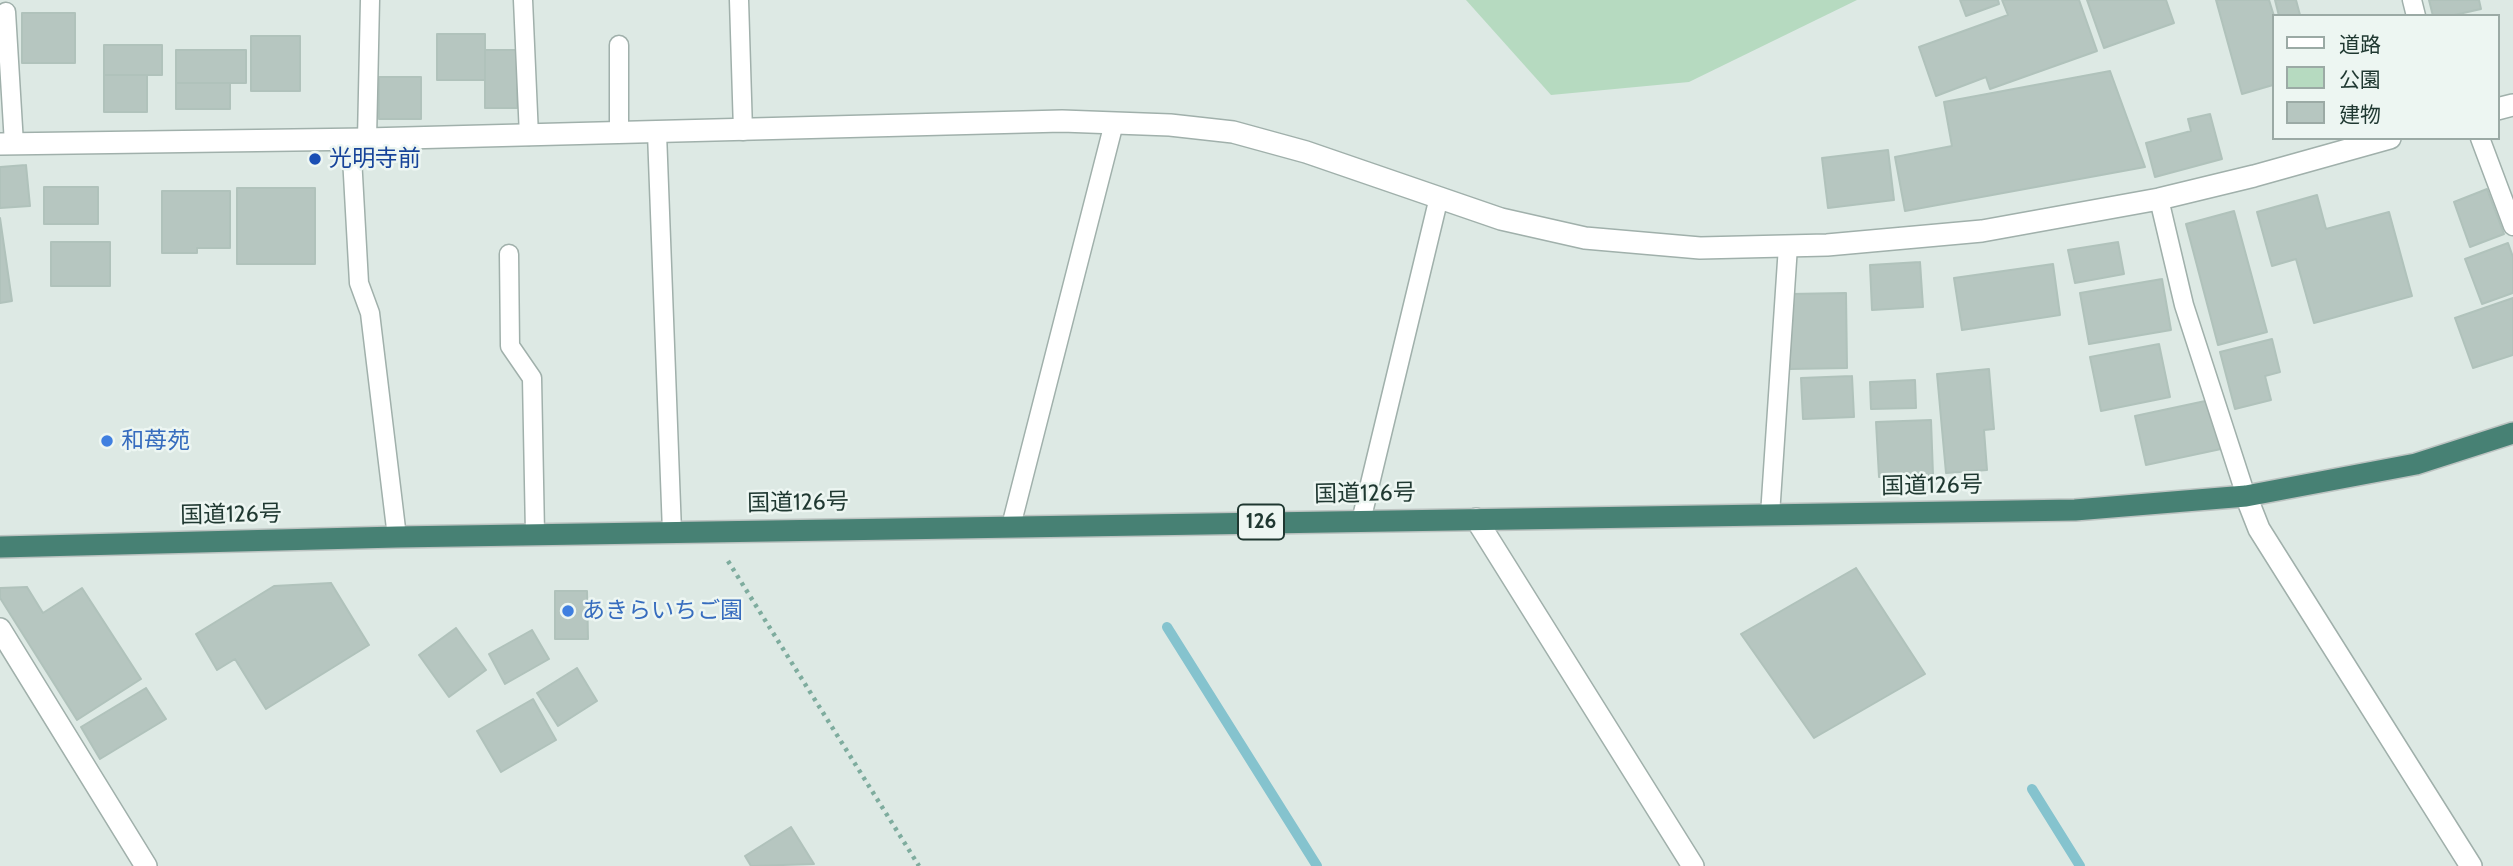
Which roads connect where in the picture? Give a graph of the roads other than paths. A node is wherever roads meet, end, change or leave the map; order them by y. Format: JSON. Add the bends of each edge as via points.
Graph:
{"nodes":[{"id":1,"x":370,"y":0,"type":"edge"},
{"id":2,"x":523,"y":0,"type":"edge"},
{"id":3,"x":739,"y":0,"type":"edge"},
{"id":4,"x":6,"y":12,"type":"dead end"},
{"id":5,"x":619,"y":45,"type":"dead end"},
{"id":6,"x":1114,"y":123,"type":"junction"},
{"id":7,"x":743,"y":131,"type":"junction"},
{"id":8,"x":619,"y":133,"type":"junction"},
{"id":9,"x":657,"y":133,"type":"junction"},
{"id":10,"x":529,"y":136,"type":"junction"},
{"id":11,"x":359,"y":139,"type":"junction"},
{"id":12,"x":2383,"y":140,"type":"edge"},
{"id":13,"x":2481,"y":140,"type":"edge"},
{"id":14,"x":7,"y":144,"type":"edge"},
{"id":15,"x":1440,"y":197,"type":"junction"},
{"id":16,"x":2159,"y":198,"type":"junction"},
{"id":17,"x":2513,"y":226,"type":"edge"},
{"id":18,"x":1788,"y":247,"type":"junction"},
{"id":19,"x":509,"y":254,"type":"dead end"},
{"id":20,"x":2513,"y":433,"type":"edge"},
{"id":21,"x":2246,"y":496,"type":"junction"},
{"id":22,"x":1770,"y":515,"type":"junction"},
{"id":23,"x":1476,"y":519,"type":"junction"},
{"id":24,"x":1361,"y":521,"type":"junction"},
{"id":25,"x":1011,"y":526,"type":"junction"},
{"id":26,"x":672,"y":532,"type":"junction"},
{"id":27,"x":535,"y":534,"type":"junction"},
{"id":28,"x":397,"y":537,"type":"junction"},
{"id":29,"x":0,"y":547,"type":"edge"},
{"id":30,"x":0,"y":629,"type":"edge"},
{"id":31,"x":146,"y":866,"type":"edge"},
{"id":32,"x":1693,"y":866,"type":"edge"},
{"id":33,"x":2471,"y":866,"type":"edge"}],
"edges":[{"from":1,"to":11,"type":"lane"},
{"from":2,"to":10,"type":"lane"},
{"from":3,"to":7,"type":"lane"},
{"from":4,"to":14,"type":"lane"},
{"from":5,"to":8,"type":"lane"},
{"from":6,"to":7,"type":"street"},
{"from":6,"to":15,"type":"street","via":[[1233,132]]},
{"from":6,"to":25,"type":"lane"},
{"from":7,"to":9,"type":"street"},
{"from":8,"to":9,"type":"street"},
{"from":8,"to":10,"type":"street"},
{"from":9,"to":26,"type":"lane"},
{"from":10,"to":11,"type":"street"},
{"from":11,"to":14,"type":"street"},
{"from":11,"to":28,"type":"lane","via":[[359,283],[370,313]]},
{"from":12,"to":16,"type":"street"},
{"from":13,"to":17,"type":"lane"},
{"from":15,"to":18,"type":"street","via":[[1501,219],[1585,239],[1700,248]]},
{"from":15,"to":24,"type":"lane"},
{"from":16,"to":18,"type":"street","via":[[1982,231]]},
{"from":16,"to":21,"type":"lane","via":[[2184,305]]},
{"from":18,"to":22,"type":"lane"},
{"from":19,"to":27,"type":"lane","via":[[510,346],[532,378]]},
{"from":20,"to":21,"type":"highway","name":"国道126号","number":"126","via":[[2416,464]]},
{"from":21,"to":22,"type":"highway","name":"国道126号","number":"126","via":[[2075,510]]},
{"from":21,"to":33,"type":"street","via":[[2259,529]]},
{"from":22,"to":23,"type":"highway","name":"国道126号","number":"126"},
{"from":23,"to":24,"type":"highway","name":"国道126号","number":"126"},
{"from":23,"to":32,"type":"street"},
{"from":24,"to":25,"type":"highway","name":"国道126号","number":"126"},
{"from":25,"to":26,"type":"highway","name":"国道126号","number":"126"},
{"from":26,"to":27,"type":"highway","name":"国道126号","number":"126"},
{"from":27,"to":28,"type":"highway","name":"国道126号","number":"126"},
{"from":28,"to":29,"type":"highway","name":"国道126号","number":"126"},
{"from":30,"to":31,"type":"street"}]}
